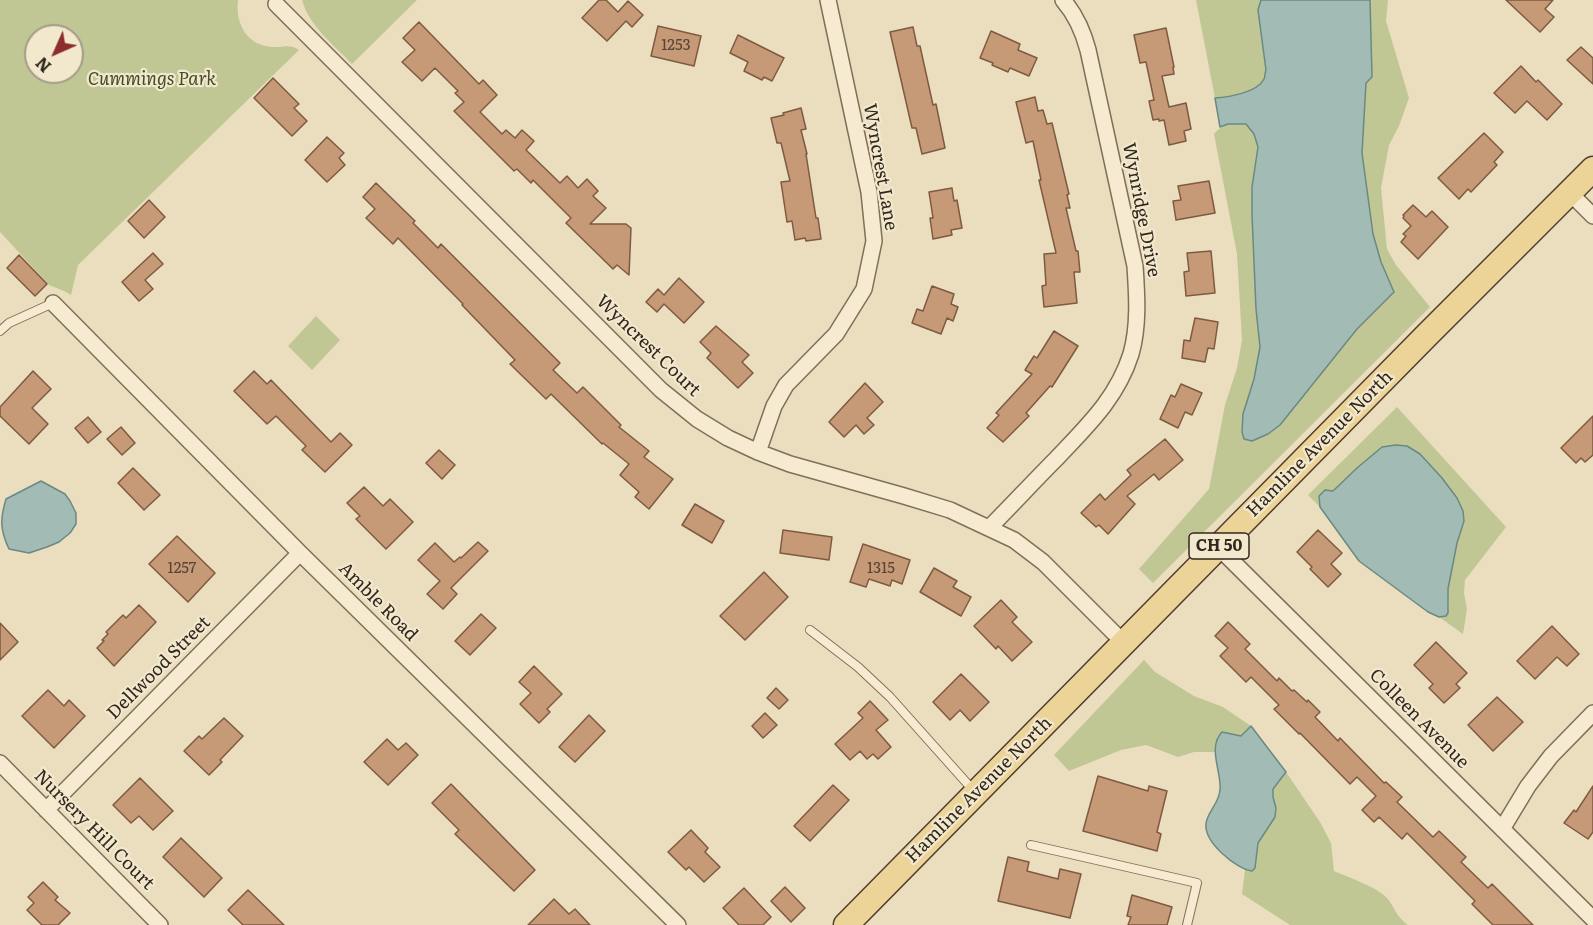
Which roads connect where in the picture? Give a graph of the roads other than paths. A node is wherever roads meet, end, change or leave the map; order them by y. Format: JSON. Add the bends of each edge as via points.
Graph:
{"nodes":[{"id":1,"x":828,"y":0,"type":"edge"},
{"id":2,"x":1063,"y":0,"type":"edge"},
{"id":3,"x":276,"y":4,"type":"dead end"},
{"id":4,"x":1593,"y":169,"type":"edge"},
{"id":5,"x":1570,"y":193,"type":"junction"},
{"id":6,"x":1593,"y":216,"type":"edge"},
{"id":7,"x":53,"y":303,"type":"joint"},
{"id":8,"x":0,"y":331,"type":"edge"},
{"id":9,"x":758,"y":452,"type":"junction"},
{"id":10,"x":989,"y":528,"type":"junction"},
{"id":11,"x":1218,"y":547,"type":"junction"},
{"id":12,"x":300,"y":553,"type":"junction"},
{"id":13,"x":810,"y":630,"type":"dead end"},
{"id":14,"x":1124,"y":644,"type":"junction"},
{"id":15,"x":1593,"y":713,"type":"edge"},
{"id":16,"x":0,"y":763,"type":"edge"},
{"id":17,"x":976,"y":793,"type":"junction"},
{"id":18,"x":46,"y":810,"type":"junction"},
{"id":19,"x":1502,"y":830,"type":"junction"},
{"id":20,"x":1031,"y":845,"type":"dead end"},
{"id":21,"x":1593,"y":920,"type":"edge"},
{"id":22,"x":160,"y":925,"type":"edge"},
{"id":23,"x":678,"y":925,"type":"edge"},
{"id":24,"x":846,"y":925,"type":"edge"},
{"id":25,"x":1187,"y":925,"type":"edge"}],
"edges":[{"from":1,"to":9,"type":"street","name":"Wyncrest Lane","via":[[868,192],[874,241],[864,289],[836,334],[786,385]]},
{"from":2,"to":10,"type":"street","name":"Wynridge Drive","via":[[1083,32],[1088,50],[1135,266],[1136,322],[1131,352],[1107,403]]},
{"from":3,"to":9,"type":"street","name":"Wyncrest Court","via":[[661,390],[697,419]]},
{"from":4,"to":5,"type":"main road","name":"Hamline Avenue North","number":"CH 50"},
{"from":5,"to":6,"type":"street"},
{"from":5,"to":11,"type":"main road","name":"Hamline Avenue North","number":"CH 50"},
{"from":7,"to":8,"type":"lane"},
{"from":7,"to":12,"type":"street","name":"Amble Road"},
{"from":9,"to":10,"type":"street","name":"Wyncrest Court","via":[[950,510]]},
{"from":10,"to":14,"type":"street","name":"Wyncrest Court","via":[[1014,540],[1043,562]]},
{"from":11,"to":14,"type":"main road","name":"Hamline Avenue North","number":"CH 50"},
{"from":11,"to":19,"type":"street","name":"Colleen Avenue"},
{"from":12,"to":18,"type":"street","name":"Dellwood Street"},
{"from":12,"to":23,"type":"street","name":"Amble Road"},
{"from":13,"to":17,"type":"lane","via":[[890,697]]},
{"from":14,"to":17,"type":"main road","name":"Hamline Avenue North","number":"CH 50"},
{"from":15,"to":19,"type":"street","via":[[1551,756]]},
{"from":16,"to":18,"type":"street","name":"Nursery Hill Court"},
{"from":17,"to":24,"type":"main road","name":"Hamline Avenue North","number":"CH 50"},
{"from":18,"to":22,"type":"street","name":"Nursery Hill Court"},
{"from":19,"to":21,"type":"street","name":"Colleen Avenue"},
{"from":20,"to":25,"type":"lane","via":[[1197,883]]}]}
